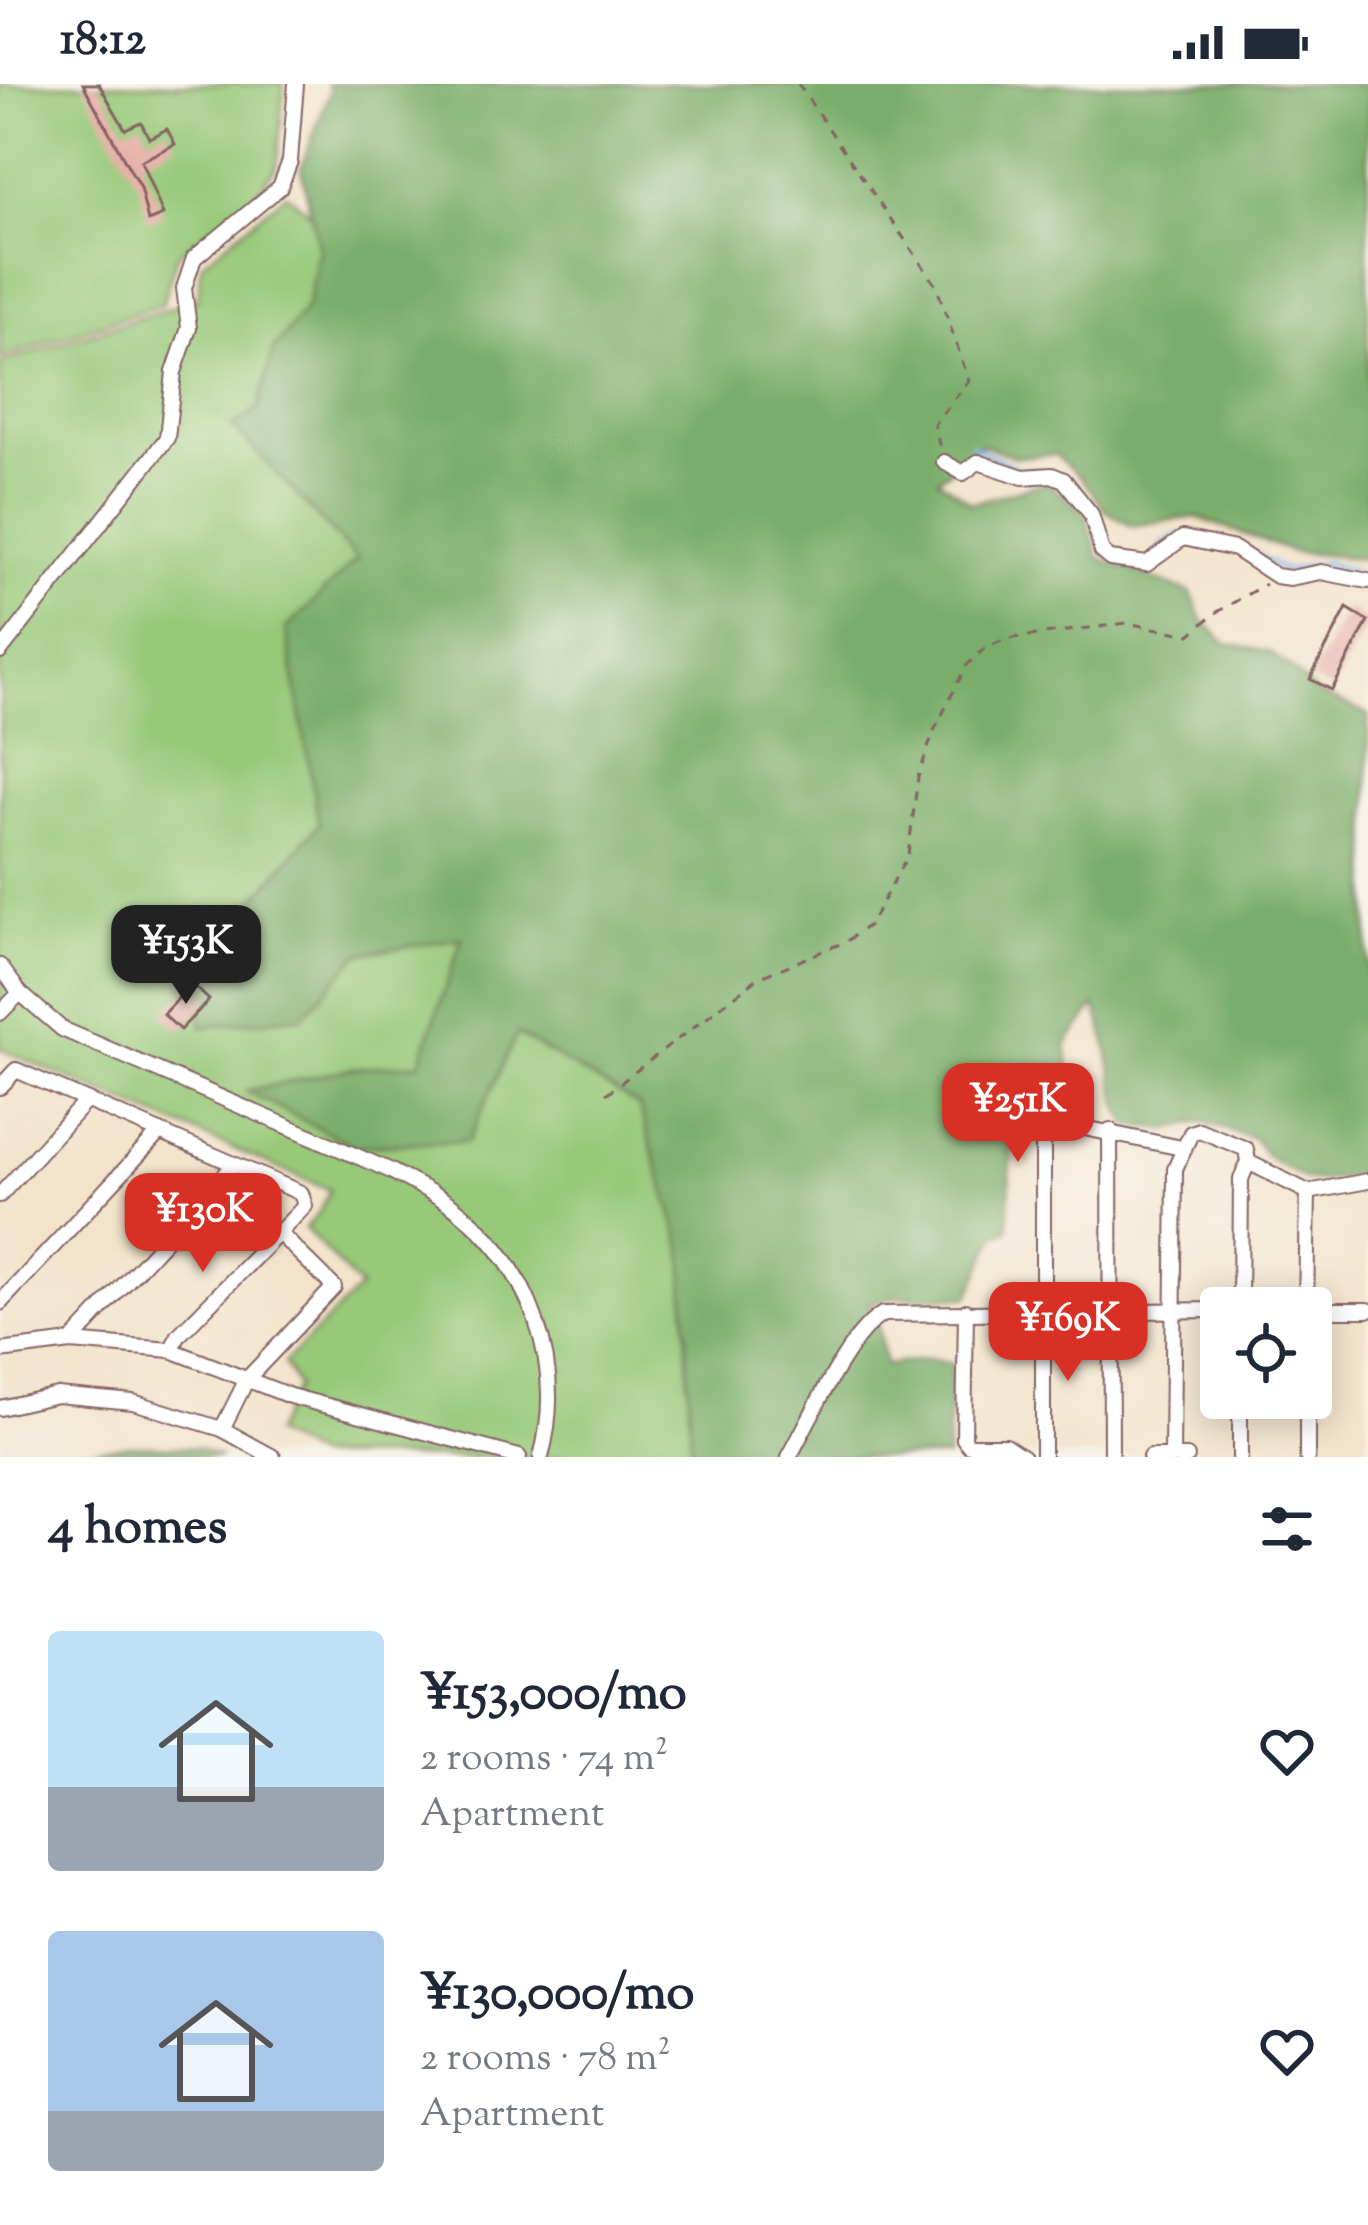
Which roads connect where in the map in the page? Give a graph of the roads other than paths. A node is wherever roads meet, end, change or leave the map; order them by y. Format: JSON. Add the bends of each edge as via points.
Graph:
{"nodes":[{"id":1,"x":296,"y":84,"type":"edge"},
{"id":2,"x":944,"y":463,"type":"road end"},
{"id":3,"x":1368,"y":581,"type":"edge"},
{"id":4,"x":0,"y":652,"type":"edge"},
{"id":5,"x":0,"y":966,"type":"edge"},
{"id":6,"x":20,"y":993,"type":"junction"},
{"id":7,"x":0,"y":1012,"type":"edge"},
{"id":8,"x":0,"y":1087,"type":"edge"},
{"id":9,"x":86,"y":1101,"type":"junction"},
{"id":10,"x":1110,"y":1130,"type":"junction"},
{"id":11,"x":160,"y":1132,"type":"junction"},
{"id":12,"x":1182,"y":1148,"type":"junction"},
{"id":13,"x":1248,"y":1162,"type":"junction"},
{"id":14,"x":234,"y":1165,"type":"junction"},
{"id":15,"x":1368,"y":1181,"type":"edge"},
{"id":16,"x":1308,"y":1192,"type":"junction"},
{"id":17,"x":0,"y":1195,"type":"edge"},
{"id":18,"x":279,"y":1233,"type":"junction"},
{"id":19,"x":1240,"y":1287,"type":"edge"},
{"id":20,"x":1309,"y":1287,"type":"edge"},
{"id":21,"x":0,"y":1303,"type":"edge"},
{"id":22,"x":1332,"y":1309,"type":"edge"},
{"id":23,"x":1108,"y":1310,"type":"junction"},
{"id":24,"x":1200,"y":1310,"type":"edge"},
{"id":25,"x":1368,"y":1310,"type":"edge"},
{"id":26,"x":966,"y":1311,"type":"junction"},
{"id":27,"x":1043,"y":1311,"type":"junction"},
{"id":28,"x":1174,"y":1311,"type":"junction"},
{"id":29,"x":71,"y":1342,"type":"junction"},
{"id":30,"x":1,"y":1345,"type":"edge"},
{"id":31,"x":171,"y":1350,"type":"junction"},
{"id":32,"x":247,"y":1378,"type":"junction"},
{"id":33,"x":0,"y":1408,"type":"edge"},
{"id":34,"x":1240,"y":1419,"type":"edge"},
{"id":35,"x":1307,"y":1419,"type":"edge"},
{"id":36,"x":222,"y":1429,"type":"junction"},
{"id":37,"x":1180,"y":1456,"type":"edge"},
{"id":38,"x":273,"y":1457,"type":"edge"},
{"id":39,"x":519,"y":1457,"type":"edge"},
{"id":40,"x":542,"y":1457,"type":"edge"},
{"id":41,"x":788,"y":1457,"type":"edge"},
{"id":42,"x":1024,"y":1457,"type":"edge"},
{"id":43,"x":1043,"y":1457,"type":"edge"},
{"id":44,"x":1111,"y":1457,"type":"edge"},
{"id":45,"x":1150,"y":1457,"type":"edge"},
{"id":46,"x":1240,"y":1457,"type":"edge"},
{"id":47,"x":1307,"y":1457,"type":"edge"}],
"edges":[{"from":1,"to":4,"type":"street","via":[[280,187],[187,271],[189,328],[174,372],[167,438]]},
{"from":2,"to":3,"type":"street","via":[[963,473],[978,462],[1064,480],[1091,514],[1110,559],[1147,564],[1183,538],[1234,549],[1276,576],[1321,572]]},
{"from":5,"to":6,"type":"street"},
{"from":6,"to":7,"type":"street"},
{"from":6,"to":40,"type":"street","via":[[62,1029],[389,1170],[456,1209],[507,1260],[537,1322],[550,1394]]},
{"from":8,"to":9,"type":"street","via":[[16,1070]]},
{"from":9,"to":11,"type":"street"},
{"from":9,"to":17,"type":"street"},
{"from":10,"to":12,"type":"street"},
{"from":10,"to":23,"type":"street"},
{"from":10,"to":27,"type":"street","via":[[1055,1122],[1042,1132]]},
{"from":11,"to":14,"type":"street"},
{"from":11,"to":21,"type":"street"},
{"from":12,"to":13,"type":"street","via":[[1198,1130],[1246,1149]]},
{"from":12,"to":28,"type":"street"},
{"from":13,"to":16,"type":"street"},
{"from":13,"to":19,"type":"street"},
{"from":14,"to":18,"type":"street","via":[[301,1193],[305,1206]]},
{"from":14,"to":29,"type":"street"},
{"from":15,"to":16,"type":"street"},
{"from":16,"to":20,"type":"street"},
{"from":18,"to":31,"type":"street"},
{"from":18,"to":32,"type":"street","via":[[334,1286]]},
{"from":22,"to":25,"type":"street"},
{"from":23,"to":27,"type":"street"},
{"from":23,"to":28,"type":"street"},
{"from":23,"to":44,"type":"street"},
{"from":24,"to":28,"type":"street"},
{"from":26,"to":27,"type":"street"},
{"from":26,"to":41,"type":"street","via":[[902,1311],[867,1323]]},
{"from":26,"to":42,"type":"street","via":[[964,1439],[1006,1445]]},
{"from":27,"to":43,"type":"street"},
{"from":28,"to":37,"type":"street"},
{"from":29,"to":30,"type":"street"},
{"from":29,"to":31,"type":"street"},
{"from":31,"to":32,"type":"street"},
{"from":32,"to":36,"type":"street"},
{"from":32,"to":39,"type":"street"},
{"from":33,"to":36,"type":"street","via":[[57,1395],[134,1402]]},
{"from":34,"to":46,"type":"street"},
{"from":35,"to":47,"type":"street"},
{"from":36,"to":38,"type":"street"},
{"from":37,"to":45,"type":"street"}]}
